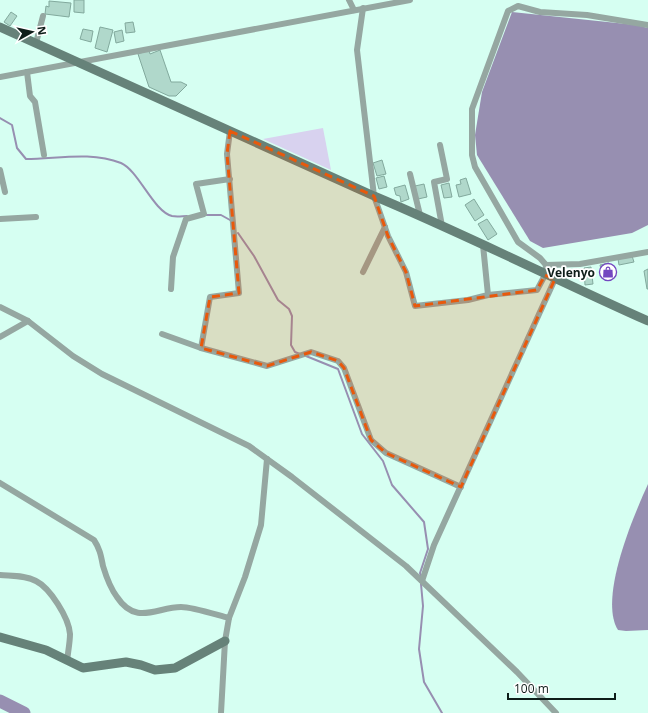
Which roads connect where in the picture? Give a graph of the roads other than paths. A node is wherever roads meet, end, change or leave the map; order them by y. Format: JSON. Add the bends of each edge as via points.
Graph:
{"nodes":[{"id":1,"x":349,"y":0,"type":"edge"},
{"id":2,"x":410,"y":0,"type":"edge"},
{"id":3,"x":520,"y":3,"type":"edge"},
{"id":4,"x":363,"y":8,"type":"junction"},
{"id":5,"x":354,"y":10,"type":"junction"},
{"id":6,"x":43,"y":16,"type":"dead end"},
{"id":7,"x":648,"y":25,"type":"edge"},
{"id":8,"x":0,"y":27,"type":"edge"},
{"id":9,"x":36,"y":43,"type":"junction"},
{"id":10,"x":79,"y":62,"type":"junction"},
{"id":11,"x":27,"y":72,"type":"junction"},
{"id":12,"x":0,"y":77,"type":"edge"},
{"id":13,"x":230,"y":131,"type":"junction"},
{"id":14,"x":440,"y":145,"type":"dead end"},
{"id":15,"x":44,"y":155,"type":"dead end"},
{"id":16,"x":0,"y":170,"type":"edge"},
{"id":17,"x":410,"y":174,"type":"dead end"},
{"id":18,"x":230,"y":179,"type":"junction"},
{"id":19,"x":5,"y":192,"type":"dead end"},
{"id":20,"x":374,"y":196,"type":"junction"},
{"id":21,"x":420,"y":215,"type":"junction"},
{"id":22,"x":36,"y":217,"type":"dead end"},
{"id":23,"x":0,"y":219,"type":"edge"},
{"id":24,"x":442,"y":226,"type":"junction"},
{"id":25,"x":385,"y":227,"type":"junction"},
{"id":26,"x":483,"y":245,"type":"junction"},
{"id":27,"x":648,"y":252,"type":"edge"},
{"id":28,"x":546,"y":265,"type":"junction"},
{"id":29,"x":363,"y":272,"type":"dead end"},
{"id":30,"x":545,"y":275,"type":"junction"},
{"id":31,"x":555,"y":279,"type":"junction"},
{"id":32,"x":171,"y":289,"type":"dead end"},
{"id":33,"x":488,"y":295,"type":"junction"},
{"id":34,"x":0,"y":307,"type":"edge"},
{"id":35,"x":28,"y":321,"type":"junction"},
{"id":36,"x":648,"y":321,"type":"edge"},
{"id":37,"x":162,"y":334,"type":"dead end"},
{"id":38,"x":0,"y":337,"type":"edge"},
{"id":39,"x":201,"y":348,"type":"junction"},
{"id":40,"x":268,"y":459,"type":"junction"},
{"id":41,"x":0,"y":483,"type":"edge"},
{"id":42,"x":461,"y":486,"type":"junction"},
{"id":43,"x":0,"y":575,"type":"edge"},
{"id":44,"x":422,"y":581,"type":"junction"},
{"id":45,"x":229,"y":618,"type":"junction"},
{"id":46,"x":0,"y":637,"type":"edge"},
{"id":47,"x":224,"y":641,"type":"junction"},
{"id":48,"x":67,"y":661,"type":"junction"},
{"id":49,"x":221,"y":713,"type":"edge"},
{"id":50,"x":556,"y":713,"type":"edge"}],
"edges":[{"from":1,"to":5,"type":"street"},
{"from":2,"to":4,"type":"street"},
{"from":3,"to":7,"type":"street","via":[[540,12],[587,15]]},
{"from":3,"to":28,"type":"street","via":[[508,11],[472,109],[472,155],[475,167],[518,242]]},
{"from":4,"to":5,"type":"street"},
{"from":4,"to":20,"type":"street","via":[[357,50]]},
{"from":5,"to":10,"type":"street"},
{"from":6,"to":9,"type":"street"},
{"from":8,"to":9,"type":"street"},
{"from":9,"to":10,"type":"street"},
{"from":10,"to":11,"type":"street"},
{"from":10,"to":13,"type":"street"},
{"from":11,"to":12,"type":"street"},
{"from":11,"to":15,"type":"street"},
{"from":13,"to":18,"type":"street"},
{"from":13,"to":20,"type":"street"},
{"from":14,"to":24,"type":"street","via":[[447,179],[434,182]]},
{"from":16,"to":19,"type":"street"},
{"from":17,"to":21,"type":"street"},
{"from":18,"to":32,"type":"street","via":[[196,184],[204,214],[186,219],[173,258]]},
{"from":18,"to":39,"type":"street","via":[[239,293],[210,297]]},
{"from":20,"to":21,"type":"street"},
{"from":20,"to":25,"type":"street"},
{"from":21,"to":24,"type":"street"},
{"from":22,"to":23,"type":"street"},
{"from":24,"to":26,"type":"street"},
{"from":25,"to":29,"type":"street"},
{"from":25,"to":33,"type":"street","via":[[406,272],[415,306]]},
{"from":26,"to":30,"type":"street"},
{"from":26,"to":33,"type":"street"},
{"from":27,"to":28,"type":"street","via":[[580,264]]},
{"from":28,"to":30,"type":"street"},
{"from":30,"to":31,"type":"street"},
{"from":30,"to":33,"type":"street","via":[[538,290]]},
{"from":31,"to":36,"type":"street"},
{"from":31,"to":42,"type":"street"},
{"from":34,"to":35,"type":"street"},
{"from":35,"to":38,"type":"street"},
{"from":35,"to":40,"type":"street","via":[[72,356],[102,374],[249,446]]},
{"from":37,"to":39,"type":"street"},
{"from":39,"to":42,"type":"street","via":[[267,366],[311,352],[338,361],[344,368],[370,440],[386,453]]},
{"from":40,"to":44,"type":"street"},
{"from":40,"to":45,"type":"street","via":[[261,525]]},
{"from":41,"to":45,"type":"street","via":[[94,540],[115,596],[124,607],[152,614],[181,607]]},
{"from":42,"to":44,"type":"street","via":[[434,545]]},
{"from":43,"to":48,"type":"street","via":[[24,576],[35,580],[63,612],[70,635]]},
{"from":44,"to":50,"type":"street"},
{"from":45,"to":47,"type":"street"},
{"from":46,"to":48,"type":"street","via":[[46,650]]},
{"from":47,"to":48,"type":"street","via":[[167,670],[155,670],[126,662],[83,668]]},
{"from":47,"to":49,"type":"street"}]}
